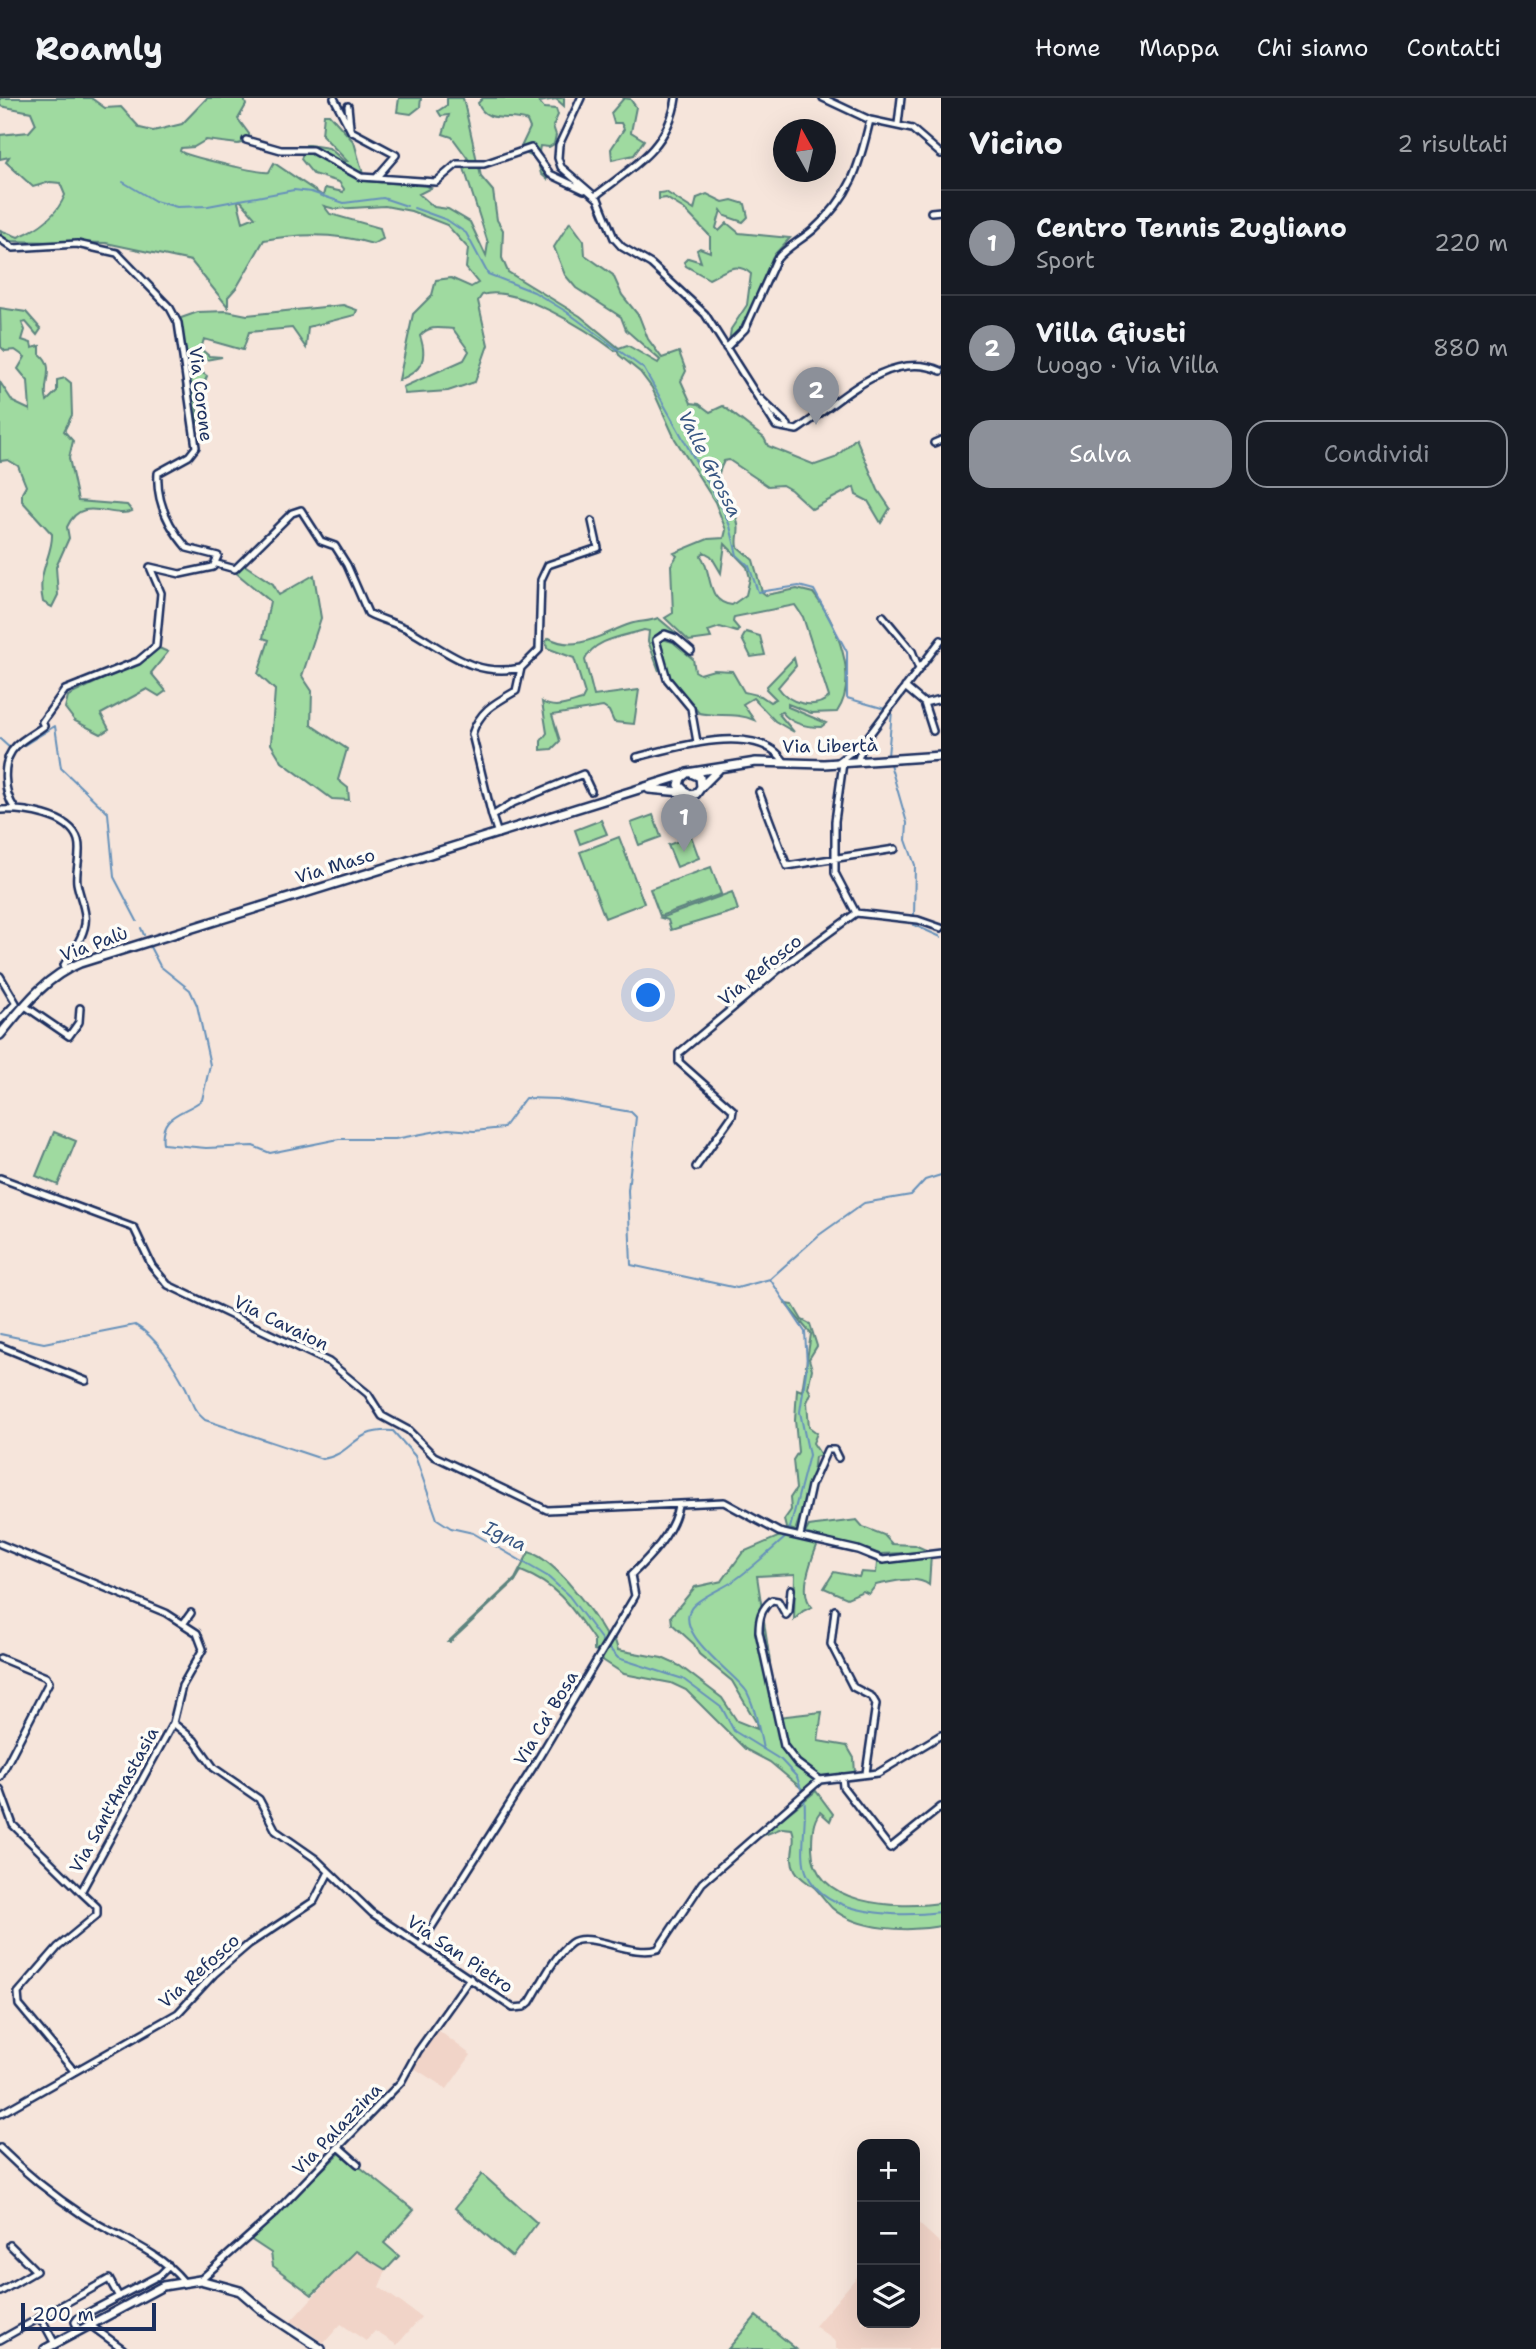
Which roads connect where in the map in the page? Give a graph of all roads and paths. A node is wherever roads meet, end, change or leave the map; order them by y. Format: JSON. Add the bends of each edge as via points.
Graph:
{"nodes":[{"id":1,"x":334,"y":98,"type":"edge"},
{"id":2,"x":581,"y":98,"type":"edge"},
{"id":3,"x":676,"y":98,"type":"edge"},
{"id":4,"x":823,"y":98,"type":"edge"},
{"id":5,"x":901,"y":98,"type":"edge"},
{"id":6,"x":348,"y":106,"type":"dead end"},
{"id":7,"x":870,"y":121,"type":"junction"},
{"id":8,"x":898,"y":124,"type":"junction"},
{"id":9,"x":351,"y":131,"type":"junction"},
{"id":10,"x":246,"y":140,"type":"dead end"},
{"id":11,"x":941,"y":155,"type":"edge"},
{"id":12,"x":376,"y":178,"type":"junction"},
{"id":13,"x":589,"y":191,"type":"junction"},
{"id":14,"x":595,"y":196,"type":"junction"},
{"id":15,"x":941,"y":211,"type":"edge"},
{"id":16,"x":931,"y":212,"type":"dead end"},
{"id":17,"x":0,"y":239,"type":"edge"},
{"id":18,"x":726,"y":348,"type":"junction"},
{"id":19,"x":941,"y":371,"type":"edge"},
{"id":20,"x":758,"y":397,"type":"junction"},
{"id":21,"x":788,"y":425,"type":"dead end"},
{"id":22,"x":941,"y":440,"type":"edge"},
{"id":23,"x":934,"y":443,"type":"dead end"},
{"id":24,"x":592,"y":521,"type":"dead end"},
{"id":25,"x":216,"y":564,"type":"junction"},
{"id":26,"x":883,"y":616,"type":"dead end"},
{"id":27,"x":941,"y":640,"type":"edge"},
{"id":28,"x":691,"y":651,"type":"dead end"},
{"id":29,"x":520,"y":668,"type":"junction"},
{"id":30,"x":919,"y":669,"type":"junction"},
{"id":31,"x":905,"y":687,"type":"junction"},
{"id":32,"x":941,"y":699,"type":"edge"},
{"id":33,"x":924,"y":703,"type":"junction"},
{"id":34,"x":933,"y":732,"type":"dead end"},
{"id":35,"x":697,"y":742,"type":"junction"},
{"id":36,"x":864,"y":746,"type":"junction"},
{"id":37,"x":854,"y":752,"type":"junction"},
{"id":38,"x":941,"y":755,"type":"edge"},
{"id":39,"x":637,"y":757,"type":"dead end"},
{"id":40,"x":874,"y":761,"type":"junction"},
{"id":41,"x":857,"y":762,"type":"junction"},
{"id":42,"x":785,"y":763,"type":"junction"},
{"id":43,"x":839,"y":763,"type":"junction"},
{"id":44,"x":719,"y":768,"type":"junction"},
{"id":45,"x":688,"y":774,"type":"junction"},
{"id":46,"x":701,"y":786,"type":"junction"},
{"id":47,"x":591,"y":790,"type":"dead end"},
{"id":48,"x":634,"y":792,"type":"junction"},
{"id":49,"x":682,"y":792,"type":"junction"},
{"id":50,"x":759,"y":792,"type":"dead end"},
{"id":51,"x":15,"y":809,"type":"junction"},
{"id":52,"x":0,"y":810,"type":"edge"},
{"id":53,"x":492,"y":816,"type":"junction"},
{"id":54,"x":498,"y":834,"type":"junction"},
{"id":55,"x":895,"y":849,"type":"dead end"},
{"id":56,"x":834,"y":858,"type":"junction"},
{"id":57,"x":856,"y":913,"type":"junction"},
{"id":58,"x":941,"y":928,"type":"edge"},
{"id":59,"x":181,"y":930,"type":"joint"},
{"id":60,"x":65,"y":970,"type":"junction"},
{"id":61,"x":0,"y":976,"type":"edge"},
{"id":62,"x":25,"y":1006,"type":"junction"},
{"id":63,"x":80,"y":1008,"type":"dead end"},
{"id":64,"x":0,"y":1020,"type":"edge"},
{"id":65,"x":1,"y":1033,"type":"edge"},
{"id":66,"x":696,"y":1167,"type":"dead end"},
{"id":67,"x":0,"y":1178,"type":"edge"},
{"id":68,"x":0,"y":1346,"type":"edge"},
{"id":69,"x":86,"y":1381,"type":"dead end"},
{"id":70,"x":838,"y":1458,"type":"dead end"},
{"id":71,"x":678,"y":1506,"type":"junction"},
{"id":72,"x":800,"y":1536,"type":"junction"},
{"id":73,"x":0,"y":1544,"type":"edge"},
{"id":74,"x":941,"y":1553,"type":"edge"},
{"id":75,"x":791,"y":1589,"type":"dead end"},
{"id":76,"x":835,"y":1610,"type":"dead end"},
{"id":77,"x":191,"y":1613,"type":"dead end"},
{"id":78,"x":183,"y":1624,"type":"junction"},
{"id":79,"x":0,"y":1658,"type":"edge"},
{"id":80,"x":173,"y":1723,"type":"junction"},
{"id":81,"x":941,"y":1735,"type":"edge"},
{"id":82,"x":866,"y":1773,"type":"junction"},
{"id":83,"x":0,"y":1777,"type":"edge"},
{"id":84,"x":842,"y":1777,"type":"junction"},
{"id":85,"x":820,"y":1780,"type":"junction"},
{"id":86,"x":0,"y":1789,"type":"edge"},
{"id":87,"x":941,"y":1807,"type":"edge"},
{"id":88,"x":327,"y":1874,"type":"junction"},
{"id":89,"x":81,"y":1892,"type":"junction"},
{"id":90,"x":421,"y":1944,"type":"junction"},
{"id":91,"x":470,"y":1978,"type":"junction"},
{"id":92,"x":74,"y":2071,"type":"junction"},
{"id":93,"x":0,"y":2114,"type":"edge"},
{"id":94,"x":0,"y":2148,"type":"edge"},
{"id":95,"x":340,"y":2148,"type":"junction"},
{"id":96,"x":358,"y":2164,"type":"dead end"},
{"id":97,"x":10,"y":2245,"type":"dead end"},
{"id":98,"x":171,"y":2268,"type":"junction"},
{"id":99,"x":201,"y":2280,"type":"junction"},
{"id":100,"x":183,"y":2281,"type":"junction"},
{"id":101,"x":172,"y":2283,"type":"junction"},
{"id":102,"x":0,"y":2292,"type":"edge"},
{"id":103,"x":119,"y":2297,"type":"junction"},
{"id":104,"x":41,"y":2318,"type":"junction"},
{"id":105,"x":90,"y":2325,"type":"junction"},
{"id":106,"x":79,"y":2331,"type":"junction"},
{"id":107,"x":1,"y":2338,"type":"edge"},
{"id":108,"x":55,"y":2344,"type":"junction"},
{"id":109,"x":45,"y":2349,"type":"edge"},
{"id":110,"x":123,"y":2349,"type":"edge"},
{"id":111,"x":320,"y":2349,"type":"edge"}],
"edges":[{"from":1,"to":9,"type":"street"},
{"from":2,"to":13,"type":"street","via":[[563,133],[559,163]]},
{"from":3,"to":14,"type":"street","via":[[669,126],[655,150]]},
{"from":4,"to":7,"type":"street"},
{"from":5,"to":8,"type":"street"},
{"from":6,"to":9,"type":"street"},
{"from":7,"to":8,"type":"street"},
{"from":7,"to":18,"type":"street","via":[[849,192],[813,231],[783,251],[745,328]]},
{"from":8,"to":11,"type":"street","via":[[923,136]]},
{"from":9,"to":12,"type":"street","via":[[396,155]]},
{"from":10,"to":12,"type":"street","via":[[281,150],[312,150],[361,177]]},
{"from":12,"to":13,"type":"street","via":[[436,182],[457,164],[484,164],[531,148],[550,174]]},
{"from":13,"to":14,"type":"street"},
{"from":14,"to":18,"type":"street","via":[[617,242],[651,264],[705,314]]},
{"from":15,"to":16,"type":"street"},
{"from":17,"to":25,"type":"street","name":"Via Corone","via":[[18,249],[63,244],[122,256],[174,315],[196,447],[158,473],[159,494],[183,542],[191,550],[216,554]]},
{"from":18,"to":20,"type":"street"},
{"from":19,"to":20,"type":"street","via":[[915,364],[884,372],[794,431],[772,422]]},
{"from":20,"to":21,"type":"street"},
{"from":22,"to":23,"type":"street"},
{"from":24,"to":29,"type":"street","via":[[597,548],[555,561],[543,572],[539,650]]},
{"from":25,"to":29,"type":"street","via":[[235,569],[292,513],[301,510],[321,541],[335,546],[368,613],[408,629],[469,667]]},
{"from":25,"to":51,"type":"street","via":[[180,574],[150,569],[161,593],[156,646],[138,661],[65,690],[42,722],[44,726],[12,750],[5,789]]},
{"from":26,"to":30,"type":"street","via":[[912,651]]},
{"from":27,"to":30,"type":"street"},
{"from":28,"to":35,"type":"street","via":[[676,638],[665,635],[656,640],[667,679],[691,708]]},
{"from":29,"to":53,"type":"street","via":[[516,691],[492,704],[471,734]]},
{"from":30,"to":31,"type":"street"},
{"from":31,"to":33,"type":"street"},
{"from":31,"to":36,"type":"street"},
{"from":32,"to":33,"type":"street"},
{"from":33,"to":34,"type":"street"},
{"from":35,"to":39,"type":"street"},
{"from":35,"to":42,"type":"street","via":[[743,741],[768,750]]},
{"from":36,"to":37,"type":"street"},
{"from":36,"to":40,"type":"street"},
{"from":36,"to":41,"type":"street"},
{"from":37,"to":41,"type":"street"},
{"from":37,"to":43,"type":"street"},
{"from":38,"to":40,"type":"main road","name":"Via Libertà"},
{"from":40,"to":41,"type":"main road","name":"Via Libertà"},
{"from":41,"to":43,"type":"main road","name":"Via Libertà"},
{"from":42,"to":43,"type":"main road","name":"Via Libertà"},
{"from":42,"to":44,"type":"main road","name":"Via Libertà"},
{"from":43,"to":56,"type":"street"},
{"from":44,"to":45,"type":"main road","name":"Via Libertà"},
{"from":44,"to":46,"type":"main road"},
{"from":45,"to":46,"type":"main road","via":[[699,778]]},
{"from":45,"to":48,"type":"main road","name":"Via Libertà"},
{"from":45,"to":49,"type":"main road","via":[[679,785]]},
{"from":46,"to":49,"type":"main road","via":[[692,795]]},
{"from":47,"to":53,"type":"street","via":[[583,774]]},
{"from":48,"to":49,"type":"main road","via":[[659,788]]},
{"from":48,"to":54,"type":"main road","name":"Via Maso"},
{"from":50,"to":56,"type":"street","via":[[785,864]]},
{"from":51,"to":52,"type":"street"},
{"from":51,"to":60,"type":"street","via":[[59,821],[79,842],[77,883],[86,919]]},
{"from":53,"to":54,"type":"street"},
{"from":54,"to":59,"type":"main road","name":"Via Maso"},
{"from":55,"to":56,"type":"street"},
{"from":56,"to":57,"type":"street","via":[[837,880]]},
{"from":57,"to":58,"type":"street","via":[[918,920]]},
{"from":57,"to":66,"type":"street","name":"Via Refosco","via":[[778,970],[679,1053],[679,1062],[733,1110]]},
{"from":59,"to":60,"type":"main road","name":"Via Palù"},
{"from":60,"to":62,"type":"main road","name":"Via Palù","via":[[36,991]]},
{"from":61,"to":64,"type":"street","via":[[16,1003]]},
{"from":62,"to":63,"type":"street","via":[[69,1036],[79,1022]]},
{"from":62,"to":65,"type":"main road","name":"Via Palù"},
{"from":67,"to":71,"type":"street","name":"Via Cavaion","via":[[134,1228],[152,1266],[168,1285],[329,1362],[368,1394],[382,1416],[408,1430],[434,1456],[547,1510]]},
{"from":68,"to":69,"type":"street"},
{"from":70,"to":72,"type":"street","via":[[834,1450],[827,1450]]},
{"from":71,"to":72,"type":"street","via":[[724,1502]]},
{"from":71,"to":90,"type":"street","name":"Via Ca' Bosa","via":[[676,1521],[652,1555],[631,1574],[635,1596],[603,1651]]},
{"from":72,"to":74,"type":"street","via":[[883,1560]]},
{"from":73,"to":78,"type":"street","via":[[157,1608]]},
{"from":75,"to":85,"type":"street","via":[[789,1611],[786,1615],[778,1601],[772,1600],[759,1619],[759,1632],[784,1746]]},
{"from":76,"to":82,"type":"street","via":[[831,1644],[853,1687],[877,1704]]},
{"from":77,"to":78,"type":"street"},
{"from":78,"to":80,"type":"street","name":"Via Sant'Anastasia","via":[[197,1633],[203,1649],[182,1686]]},
{"from":79,"to":83,"type":"street","via":[[46,1677],[48,1682]]},
{"from":80,"to":88,"type":"street","name":"Via San Pietro","via":[[194,1740],[214,1768],[259,1799],[276,1831],[316,1859]]},
{"from":80,"to":89,"type":"street","name":"Via Sant'Anastasia"},
{"from":81,"to":82,"type":"street","via":[[886,1769]]},
{"from":82,"to":84,"type":"street"},
{"from":84,"to":85,"type":"street"},
{"from":84,"to":87,"type":"street","via":[[843,1787],[890,1848]]},
{"from":85,"to":91,"type":"street","name":"Via San Pietro","via":[[702,1883],[658,1949],[622,1949],[575,1940],[530,2002],[518,2008]]},
{"from":86,"to":89,"type":"street","name":"Via Sant'Anastasia","via":[[13,1825]]},
{"from":88,"to":90,"type":"street","name":"Via San Pietro","via":[[372,1913]]},
{"from":88,"to":92,"type":"street","name":"Via Refosco","via":[[314,1901],[248,1944],[186,2007]]},
{"from":89,"to":92,"type":"street","name":"Via Sant'Anastasia","via":[[97,1907],[97,1915],[33,1972],[18,1997],[19,2005]]},
{"from":90,"to":91,"type":"street","name":"Via San Pietro"},
{"from":91,"to":95,"type":"street","name":"Via Palazzina","via":[[401,2082]]},
{"from":92,"to":93,"type":"street","name":"Via Refosco"},
{"from":94,"to":98,"type":"street","via":[[85,2216]]},
{"from":95,"to":96,"type":"street"},
{"from":95,"to":99,"type":"street","name":"Via Palazzina"},
{"from":97,"to":102,"type":"street","via":[[36,2271]]},
{"from":98,"to":100,"type":"street"},
{"from":98,"to":101,"type":"street"},
{"from":98,"to":103,"type":"street"},
{"from":99,"to":100,"type":"main road"},
{"from":99,"to":111,"type":"main road","via":[[240,2291]]},
{"from":100,"to":101,"type":"main road"},
{"from":101,"to":105,"type":"main road"},
{"from":103,"to":104,"type":"street","via":[[109,2280]]},
{"from":103,"to":106,"type":"street","via":[[78,2318]]},
{"from":104,"to":107,"type":"street"},
{"from":104,"to":108,"type":"street"},
{"from":105,"to":106,"type":"main road"},
{"from":105,"to":110,"type":"street"},
{"from":106,"to":108,"type":"main road"},
{"from":108,"to":109,"type":"main road"}]}
